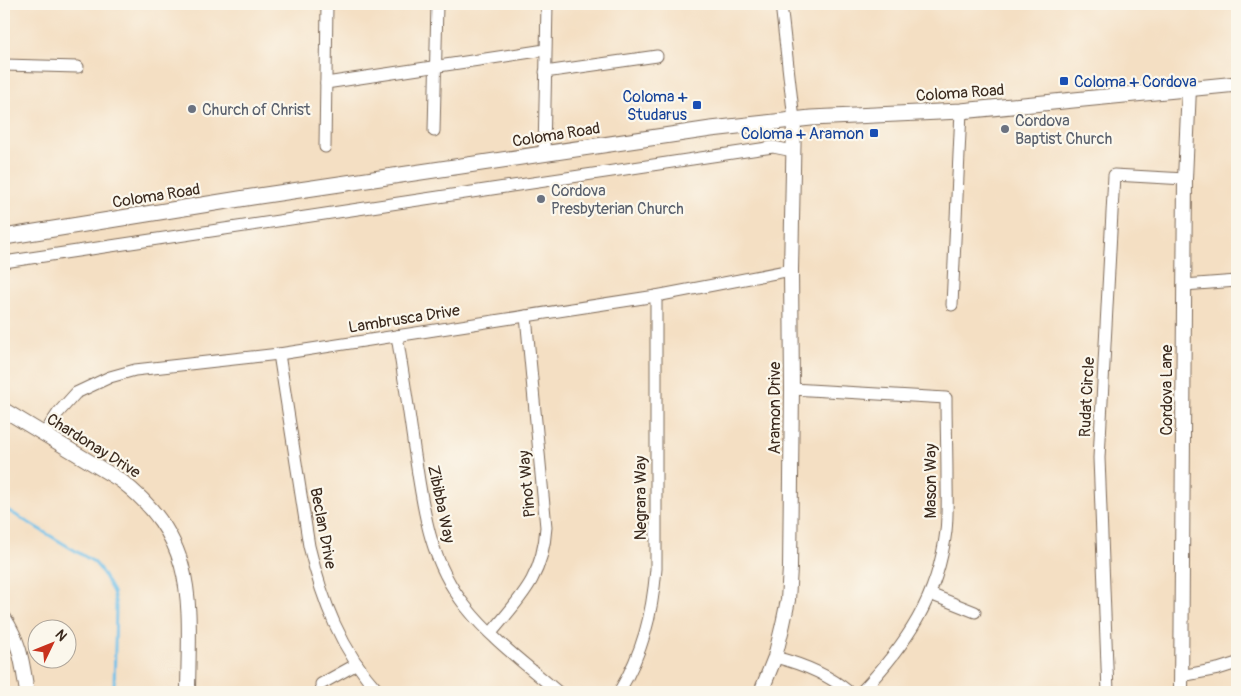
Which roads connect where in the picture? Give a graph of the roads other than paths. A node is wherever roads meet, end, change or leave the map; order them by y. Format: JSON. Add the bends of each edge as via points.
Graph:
{"nodes":[{"id":1,"x":328,"y":4,"type":"edge"},
{"id":2,"x":438,"y":4,"type":"edge"},
{"id":3,"x":547,"y":4,"type":"edge"},
{"id":4,"x":781,"y":4,"type":"edge"},
{"id":5,"x":545,"y":50,"type":"junction"},
{"id":6,"x":657,"y":56,"type":"dead end"},
{"id":7,"x":4,"y":65,"type":"edge"},
{"id":8,"x":436,"y":66,"type":"junction"},
{"id":9,"x":78,"y":67,"type":"dead end"},
{"id":10,"x":545,"y":72,"type":"junction"},
{"id":11,"x":326,"y":83,"type":"junction"},
{"id":12,"x":1237,"y":84,"type":"edge"},
{"id":13,"x":1189,"y":88,"type":"junction"},
{"id":14,"x":961,"y":111,"type":"junction"},
{"id":15,"x":794,"y":120,"type":"junction"},
{"id":16,"x":434,"y":131,"type":"dead end"},
{"id":17,"x":325,"y":147,"type":"dead end"},
{"id":18,"x":793,"y":151,"type":"junction"},
{"id":19,"x":544,"y":154,"type":"junction"},
{"id":20,"x":1185,"y":179,"type":"junction"},
{"id":21,"x":4,"y":237,"type":"edge"},
{"id":22,"x":4,"y":262,"type":"edge"},
{"id":23,"x":791,"y":270,"type":"junction"},
{"id":24,"x":1237,"y":281,"type":"edge"},
{"id":25,"x":1184,"y":285,"type":"junction"},
{"id":26,"x":656,"y":296,"type":"junction"},
{"id":27,"x":952,"y":305,"type":"dead end"},
{"id":28,"x":526,"y":316,"type":"junction"},
{"id":29,"x":397,"y":336,"type":"junction"},
{"id":30,"x":279,"y":354,"type":"junction"},
{"id":31,"x":792,"y":389,"type":"junction"},
{"id":32,"x":4,"y":410,"type":"edge"},
{"id":33,"x":44,"y":434,"type":"junction"},
{"id":34,"x":930,"y":594,"type":"junction"},
{"id":35,"x":975,"y":612,"type":"dead end"},
{"id":36,"x":4,"y":618,"type":"edge"},
{"id":37,"x":491,"y":633,"type":"junction"},
{"id":38,"x":775,"y":658,"type":"junction"},
{"id":39,"x":1237,"y":663,"type":"edge"},
{"id":40,"x":357,"y":664,"type":"junction"},
{"id":41,"x":1181,"y":676,"type":"junction"},
{"id":42,"x":321,"y":684,"type":"dead end"},
{"id":43,"x":27,"y":692,"type":"edge"},
{"id":44,"x":188,"y":692,"type":"edge"},
{"id":45,"x":379,"y":692,"type":"edge"},
{"id":46,"x":558,"y":692,"type":"edge"},
{"id":47,"x":620,"y":692,"type":"edge"},
{"id":48,"x":760,"y":692,"type":"edge"},
{"id":49,"x":850,"y":692,"type":"edge"},
{"id":50,"x":861,"y":692,"type":"edge"},
{"id":51,"x":1108,"y":692,"type":"edge"},
{"id":52,"x":1181,"y":692,"type":"edge"}],
"edges":[{"from":1,"to":11,"type":"street"},
{"from":2,"to":8,"type":"street"},
{"from":3,"to":5,"type":"street"},
{"from":4,"to":15,"type":"street"},
{"from":5,"to":8,"type":"street"},
{"from":5,"to":10,"type":"street"},
{"from":6,"to":10,"type":"street"},
{"from":7,"to":9,"type":"street"},
{"from":8,"to":11,"type":"street"},
{"from":8,"to":16,"type":"street"},
{"from":10,"to":19,"type":"street"},
{"from":11,"to":17,"type":"street"},
{"from":12,"to":13,"type":"main road","name":"Coloma Road"},
{"from":13,"to":14,"type":"main road","name":"Coloma Road"},
{"from":13,"to":20,"type":"street","name":"Cordova Lane"},
{"from":14,"to":15,"type":"main road","name":"Coloma Road"},
{"from":14,"to":27,"type":"street"},
{"from":15,"to":18,"type":"street","name":"Aramon Drive"},
{"from":15,"to":19,"type":"main road","name":"Coloma Road"},
{"from":18,"to":22,"type":"street","via":[[773,147]]},
{"from":18,"to":23,"type":"street","name":"Aramon Drive"},
{"from":19,"to":21,"type":"main road","name":"Coloma Road"},
{"from":20,"to":25,"type":"street","name":"Cordova Lane"},
{"from":20,"to":51,"type":"street","name":"Rudat Circle","via":[[1114,175],[1100,458]]},
{"from":23,"to":26,"type":"street","name":"Lambrusca Drive"},
{"from":23,"to":31,"type":"street","name":"Aramon Drive"},
{"from":24,"to":25,"type":"street"},
{"from":25,"to":41,"type":"street","name":"Cordova Lane"},
{"from":26,"to":28,"type":"street","name":"Lambrusca Drive"},
{"from":26,"to":47,"type":"street","name":"Negrara Way","via":[[654,595],[642,646]]},
{"from":28,"to":29,"type":"street","name":"Lambrusca Drive"},
{"from":28,"to":37,"type":"street","name":"Pinot Way","via":[[546,542],[538,571],[527,590]]},
{"from":29,"to":30,"type":"street","name":"Lambrusca Drive"},
{"from":29,"to":37,"type":"street","name":"Zibibba Way","via":[[430,540],[454,590]]},
{"from":30,"to":33,"type":"street","name":"Lambrusca Drive","via":[[135,370],[110,377],[76,393]]},
{"from":30,"to":40,"type":"street","name":"Beclan Drive","via":[[316,575],[335,627]]},
{"from":31,"to":34,"type":"street","name":"Mason Way","via":[[946,398],[948,513],[942,555]]},
{"from":31,"to":38,"type":"street","name":"Aramon Drive","via":[[788,600]]},
{"from":32,"to":33,"type":"street","name":"Chardonay Drive"},
{"from":33,"to":44,"type":"street","name":"Chardonay Drive","via":[[120,480],[136,492],[160,519],[182,564],[189,599]]},
{"from":34,"to":35,"type":"street"},
{"from":34,"to":50,"type":"street","name":"Mason Way","via":[[897,651]]},
{"from":36,"to":43,"type":"street","via":[[19,648]]},
{"from":37,"to":46,"type":"street","name":"Zibibba Way"},
{"from":38,"to":48,"type":"street","name":"Aramon Drive"},
{"from":38,"to":49,"type":"street","via":[[814,670]]},
{"from":39,"to":41,"type":"street"},
{"from":40,"to":42,"type":"street"},
{"from":40,"to":45,"type":"street","name":"Beclan Drive"},
{"from":41,"to":52,"type":"street","name":"Cordova Lane"}]}
